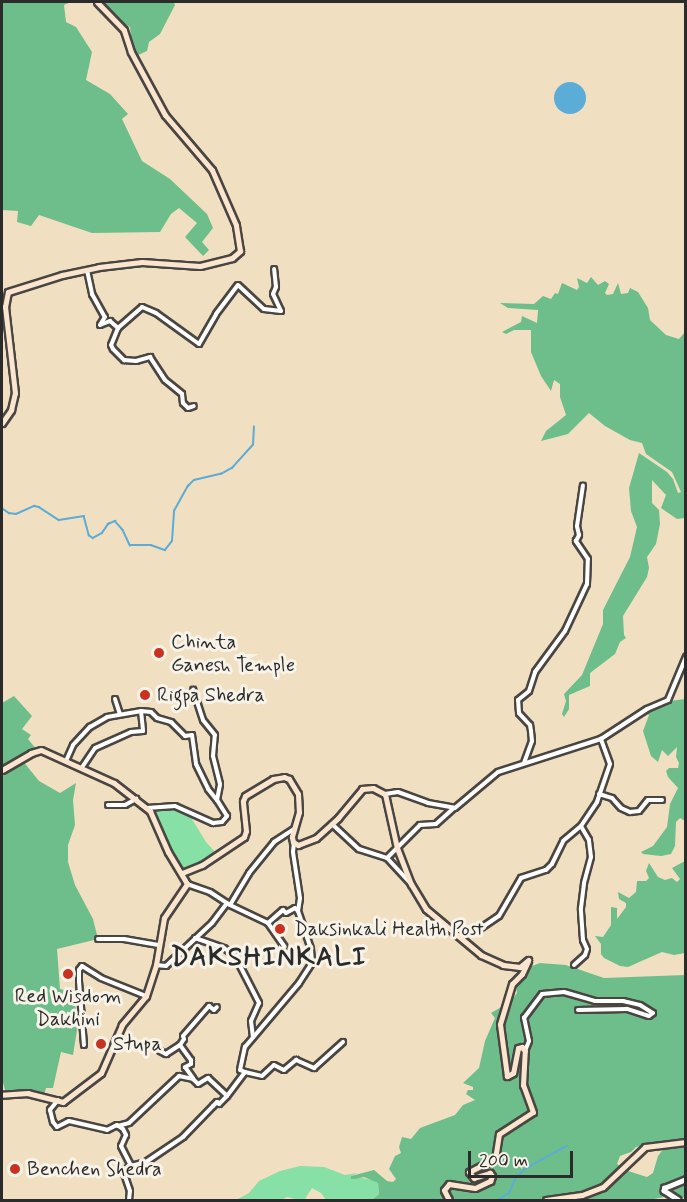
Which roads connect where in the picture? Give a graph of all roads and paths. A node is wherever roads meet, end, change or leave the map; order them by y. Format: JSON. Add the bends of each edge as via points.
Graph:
{"nodes":[{"id":1,"x":97,"y":2,"type":"edge"},
{"id":2,"x":274,"y":269,"type":"dead end"},
{"id":3,"x":87,"y":270,"type":"junction"},
{"id":4,"x":118,"y":328,"type":"junction"},
{"id":5,"x":194,"y":406,"type":"dead end"},
{"id":6,"x":2,"y":423,"type":"edge"},
{"id":7,"x":583,"y":485,"type":"dead end"},
{"id":8,"x":686,"y":657,"type":"edge"},
{"id":9,"x":193,"y":690,"type":"dead end"},
{"id":10,"x":116,"y":699,"type":"dead end"},
{"id":11,"x":141,"y":711,"type":"junction"},
{"id":12,"x":120,"y":714,"type":"junction"},
{"id":13,"x":601,"y":739,"type":"junction"},
{"id":14,"x":66,"y":761,"type":"junction"},
{"id":15,"x":525,"y":764,"type":"junction"},
{"id":16,"x":82,"y":767,"type":"junction"},
{"id":17,"x":2,"y":770,"type":"edge"},
{"id":18,"x":385,"y":794,"type":"junction"},
{"id":19,"x":599,"y":794,"type":"junction"},
{"id":20,"x":137,"y":799,"type":"junction"},
{"id":21,"x":218,"y":800,"type":"junction"},
{"id":22,"x":662,"y":800,"type":"dead end"},
{"id":23,"x":108,"y":805,"type":"dead end"},
{"id":24,"x":147,"y":808,"type":"junction"},
{"id":25,"x":455,"y":808,"type":"junction"},
{"id":26,"x":332,"y":824,"type":"junction"},
{"id":27,"x":581,"y":825,"type":"junction"},
{"id":28,"x":294,"y":829,"type":"junction"},
{"id":29,"x":294,"y":843,"type":"junction"},
{"id":30,"x":397,"y":848,"type":"junction"},
{"id":31,"x":387,"y":858,"type":"junction"},
{"id":32,"x":182,"y":873,"type":"junction"},
{"id":33,"x":187,"y":884,"type":"junction"},
{"id":34,"x":411,"y":884,"type":"junction"},
{"id":35,"x":228,"y":904,"type":"junction"},
{"id":36,"x":298,"y":911,"type":"junction"},
{"id":37,"x":268,"y":923,"type":"junction"},
{"id":38,"x":478,"y":930,"type":"dead end"},
{"id":39,"x":195,"y":938,"type":"junction"},
{"id":40,"x":98,"y":939,"type":"dead end"},
{"id":41,"x":158,"y":945,"type":"junction"},
{"id":42,"x":285,"y":947,"type":"dead end"},
{"id":43,"x":156,"y":965,"type":"junction"},
{"id":44,"x":574,"y":965,"type":"dead end"},
{"id":45,"x":146,"y":996,"type":"junction"},
{"id":46,"x":217,"y":1007,"type":"dead end"},
{"id":47,"x":578,"y":1010,"type":"dead end"},
{"id":48,"x":253,"y":1037,"type":"junction"},
{"id":49,"x":343,"y":1042,"type":"dead end"},
{"id":50,"x":84,"y":1044,"type":"dead end"},
{"id":51,"x":180,"y":1045,"type":"junction"},
{"id":52,"x":160,"y":1051,"type":"dead end"},
{"id":53,"x":525,"y":1051,"type":"junction"},
{"id":54,"x":245,"y":1072,"type":"junction"},
{"id":55,"x":193,"y":1079,"type":"junction"},
{"id":56,"x":2,"y":1095,"type":"edge"},
{"id":57,"x":227,"y":1096,"type":"junction"},
{"id":58,"x":58,"y":1100,"type":"junction"},
{"id":59,"x":118,"y":1126,"type":"junction"},
{"id":60,"x":686,"y":1142,"type":"edge"},
{"id":61,"x":131,"y":1166,"type":"junction"},
{"id":62,"x":686,"y":1179,"type":"edge"},
{"id":63,"x":129,"y":1200,"type":"edge"},
{"id":64,"x":449,"y":1200,"type":"edge"},
{"id":65,"x":546,"y":1200,"type":"edge"},
{"id":66,"x":678,"y":1200,"type":"edge"}],
"edges":[{"from":1,"to":3,"type":"main road","via":[[124,30],[131,52],[165,115],[212,170],[236,225],[240,251],[232,258],[200,266],[141,262]]},
{"from":2,"to":4,"type":"street","via":[[273,294],[281,310],[264,309],[238,285],[199,344],[142,306]]},
{"from":3,"to":4,"type":"street","via":[[92,294],[105,318],[100,325],[110,321]]},
{"from":3,"to":6,"type":"main road","via":[[13,290],[6,297],[15,393],[11,410]]},
{"from":4,"to":5,"type":"street","via":[[111,345],[119,357],[136,361],[150,357],[165,380],[182,394],[183,403],[188,408]]},
{"from":7,"to":15,"type":"street","via":[[576,541],[588,559],[587,584],[565,631],[535,672],[529,690],[518,700],[519,713],[531,731]]},
{"from":8,"to":13,"type":"street","via":[[668,700]]},
{"from":9,"to":21,"type":"street","via":[[203,720],[215,735]]},
{"from":10,"to":12,"type":"street"},
{"from":11,"to":12,"type":"street"},
{"from":11,"to":16,"type":"street","via":[[143,731],[131,732],[95,748]]},
{"from":11,"to":21,"type":"street","via":[[155,714],[185,736],[192,735],[196,764]]},
{"from":12,"to":14,"type":"street","via":[[90,728],[73,745]]},
{"from":13,"to":15,"type":"street"},
{"from":13,"to":19,"type":"street","via":[[610,764]]},
{"from":14,"to":16,"type":"main road"},
{"from":14,"to":17,"type":"main road","via":[[37,750]]},
{"from":15,"to":25,"type":"street","via":[[492,776]]},
{"from":16,"to":20,"type":"main road","via":[[107,778]]},
{"from":18,"to":25,"type":"street","via":[[398,792]]},
{"from":18,"to":26,"type":"main road","via":[[373,788],[362,789]]},
{"from":18,"to":30,"type":"main road"},
{"from":19,"to":22,"type":"street","via":[[612,798],[630,812],[639,811],[648,800]]},
{"from":19,"to":27,"type":"street"},
{"from":20,"to":23,"type":"street","via":[[125,805]]},
{"from":20,"to":24,"type":"main road"},
{"from":21,"to":24,"type":"street","via":[[227,816],[219,823],[175,806]]},
{"from":24,"to":32,"type":"main road"},
{"from":25,"to":30,"type":"street","via":[[436,824],[420,825]]},
{"from":26,"to":29,"type":"main road","via":[[316,838]]},
{"from":26,"to":31,"type":"street","via":[[359,849]]},
{"from":27,"to":38,"type":"street","via":[[563,841],[552,864],[521,878],[499,916]]},
{"from":27,"to":44,"type":"street","via":[[589,840],[591,857],[581,908],[587,949]]},
{"from":28,"to":29,"type":"main road"},
{"from":28,"to":32,"type":"main road","via":[[299,812],[298,794],[289,779],[273,779],[245,796],[244,837],[202,865]]},
{"from":28,"to":35,"type":"street","via":[[274,842]]},
{"from":29,"to":36,"type":"street"},
{"from":30,"to":31,"type":"street"},
{"from":30,"to":34,"type":"main road"},
{"from":31,"to":34,"type":"street"},
{"from":32,"to":33,"type":"main road"},
{"from":33,"to":35,"type":"street"},
{"from":33,"to":41,"type":"main road","via":[[166,913]]},
{"from":34,"to":53,"type":"main road","via":[[426,909],[481,955],[503,965],[520,967],[528,960],[512,984],[501,1020],[507,1076],[513,1073],[518,1048]]},
{"from":35,"to":37,"type":"street"},
{"from":35,"to":39,"type":"street"},
{"from":36,"to":37,"type":"street","via":[[283,910]]},
{"from":36,"to":48,"type":"street","via":[[312,963]]},
{"from":37,"to":42,"type":"street"},
{"from":39,"to":43,"type":"street","via":[[166,966]]},
{"from":39,"to":48,"type":"street","via":[[235,956],[259,1003],[251,1021]]},
{"from":40,"to":41,"type":"street"},
{"from":41,"to":43,"type":"main road"},
{"from":43,"to":45,"type":"main road"},
{"from":45,"to":50,"type":"street","via":[[82,966],[79,981]]},
{"from":45,"to":58,"type":"main road","via":[[122,1024],[101,1073],[63,1102]]},
{"from":46,"to":51,"type":"street","via":[[214,1010],[209,1006]]},
{"from":47,"to":53,"type":"street","via":[[627,1009],[649,1016],[653,1013],[623,1001],[595,1001],[564,992],[542,994],[524,1018],[529,1041]]},
{"from":48,"to":54,"type":"street","via":[[245,1047],[240,1070]]},
{"from":49,"to":54,"type":"street","via":[[314,1068],[296,1060],[284,1071],[274,1065],[262,1076]]},
{"from":51,"to":52,"type":"street","via":[[166,1054]]},
{"from":51,"to":55,"type":"street","via":[[191,1060],[185,1067]]},
{"from":53,"to":64,"type":"main road","via":[[523,1084],[533,1113],[499,1134],[495,1160],[470,1170],[474,1178],[491,1174],[488,1183],[475,1188],[449,1184],[444,1190]]},
{"from":54,"to":57,"type":"street"},
{"from":55,"to":57,"type":"street","via":[[198,1084],[208,1078]]},
{"from":55,"to":59,"type":"street","via":[[179,1076],[129,1123]]},
{"from":56,"to":58,"type":"main road","via":[[28,1093]]},
{"from":57,"to":61,"type":"street","via":[[183,1137],[146,1162]]},
{"from":58,"to":59,"type":"street","via":[[50,1110],[57,1127],[69,1121],[107,1130]]},
{"from":59,"to":61,"type":"street","via":[[126,1134],[121,1146]]},
{"from":60,"to":65,"type":"main road","via":[[645,1147],[603,1187],[582,1195]]},
{"from":61,"to":63,"type":"street","via":[[123,1171]]},
{"from":62,"to":66,"type":"street","via":[[664,1188]]}]}
